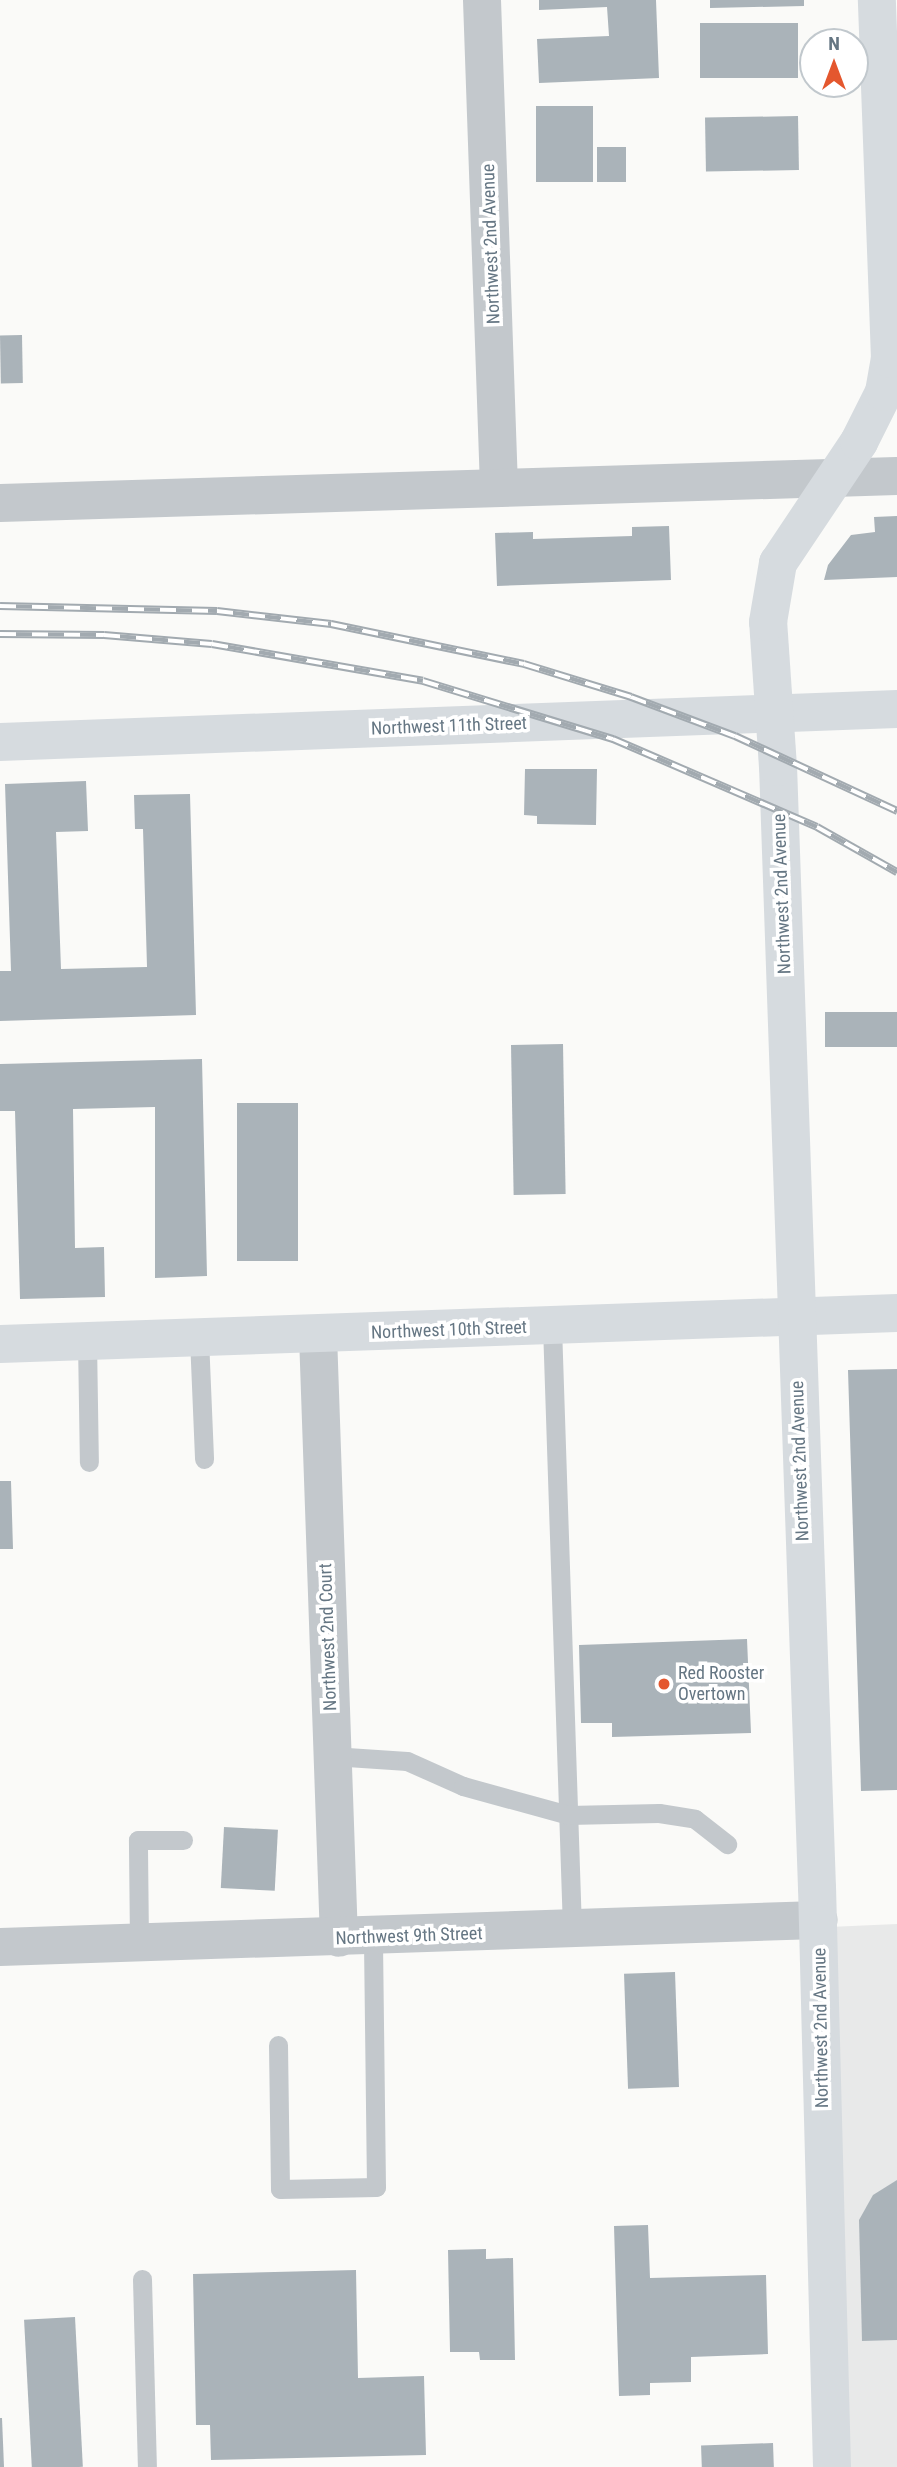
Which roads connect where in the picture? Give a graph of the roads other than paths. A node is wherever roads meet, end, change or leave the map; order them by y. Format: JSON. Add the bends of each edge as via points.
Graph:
{"nodes":[{"id":1,"x":482,"y":0,"type":"edge"},
{"id":2,"x":877,"y":0,"type":"edge"},
{"id":3,"x":897,"y":476,"type":"edge"},
{"id":4,"x":839,"y":477,"type":"junction"},
{"id":5,"x":499,"y":488,"type":"junction"},
{"id":6,"x":0,"y":503,"type":"edge"},
{"id":7,"x":897,"y":709,"type":"edge"},
{"id":8,"x":772,"y":713,"type":"junction"},
{"id":9,"x":0,"y":742,"type":"edge"},
{"id":10,"x":897,"y":1313,"type":"edge"},
{"id":11,"x":794,"y":1316,"type":"junction"},
{"id":12,"x":552,"y":1326,"type":"junction"},
{"id":13,"x":318,"y":1335,"type":"junction"},
{"id":14,"x":199,"y":1338,"type":"junction"},
{"id":15,"x":87,"y":1341,"type":"junction"},
{"id":16,"x":0,"y":1344,"type":"edge"},
{"id":17,"x":204,"y":1460,"type":"dead end"},
{"id":18,"x":89,"y":1462,"type":"dead end"},
{"id":19,"x":332,"y":1756,"type":"junction"},
{"id":20,"x":568,"y":1815,"type":"junction"},
{"id":21,"x":183,"y":1840,"type":"dead end"},
{"id":22,"x":727,"y":1844,"type":"dead end"},
{"id":23,"x":819,"y":1920,"type":"junction"},
{"id":24,"x":572,"y":1930,"type":"junction"},
{"id":25,"x":356,"y":1938,"type":"junction"},
{"id":26,"x":139,"y":1943,"type":"junction"},
{"id":27,"x":0,"y":1947,"type":"edge"},
{"id":28,"x":278,"y":2045,"type":"dead end"},
{"id":29,"x":142,"y":2278,"type":"dead end"},
{"id":30,"x":147,"y":2467,"type":"edge"},
{"id":31,"x":832,"y":2467,"type":"edge"}],
"edges":[{"from":1,"to":5,"type":"street","name":"Northwest 2nd Avenue"},
{"from":2,"to":4,"type":"street","name":"Northwest 2nd Avenue","via":[[891,359],[876,409]]},
{"from":3,"to":4,"type":"street"},
{"from":4,"to":5,"type":"street"},
{"from":4,"to":8,"type":"street","name":"Northwest 2nd Avenue","via":[[788,542],[774,575],[768,622]]},
{"from":5,"to":6,"type":"street"},
{"from":7,"to":8,"type":"street","name":"Northwest 11th Street"},
{"from":8,"to":9,"type":"street","name":"Northwest 11th Street"},
{"from":8,"to":11,"type":"street","name":"Northwest 2nd Avenue","via":[[778,780]]},
{"from":10,"to":11,"type":"street","name":"Northwest 10th Street"},
{"from":11,"to":12,"type":"street","name":"Northwest 10th Street"},
{"from":11,"to":23,"type":"street","name":"Northwest 2nd Avenue"},
{"from":12,"to":13,"type":"street","name":"Northwest 10th Street"},
{"from":12,"to":20,"type":"lane"},
{"from":13,"to":14,"type":"street","name":"Northwest 10th Street"},
{"from":13,"to":19,"type":"street","name":"Northwest 2nd Court"},
{"from":14,"to":15,"type":"street","name":"Northwest 10th Street"},
{"from":14,"to":17,"type":"lane"},
{"from":15,"to":16,"type":"street","name":"Northwest 10th Street"},
{"from":15,"to":18,"type":"lane"},
{"from":19,"to":20,"type":"lane","via":[[407,1761],[463,1786]]},
{"from":19,"to":25,"type":"street","name":"Northwest 2nd Court"},
{"from":20,"to":22,"type":"lane","via":[[659,1813],[695,1819]]},
{"from":20,"to":24,"type":"lane"},
{"from":21,"to":26,"type":"lane","via":[[138,1840]]},
{"from":23,"to":24,"type":"street","name":"Northwest 9th Street"},
{"from":23,"to":31,"type":"street","name":"Northwest 2nd Avenue"},
{"from":24,"to":25,"type":"street","name":"Northwest 9th Street"},
{"from":25,"to":26,"type":"street","name":"Northwest 9th Street"},
{"from":25,"to":28,"type":"lane","via":[[376,2187],[280,2189]]},
{"from":26,"to":27,"type":"street","name":"Northwest 9th Street"},
{"from":29,"to":30,"type":"lane"}]}
